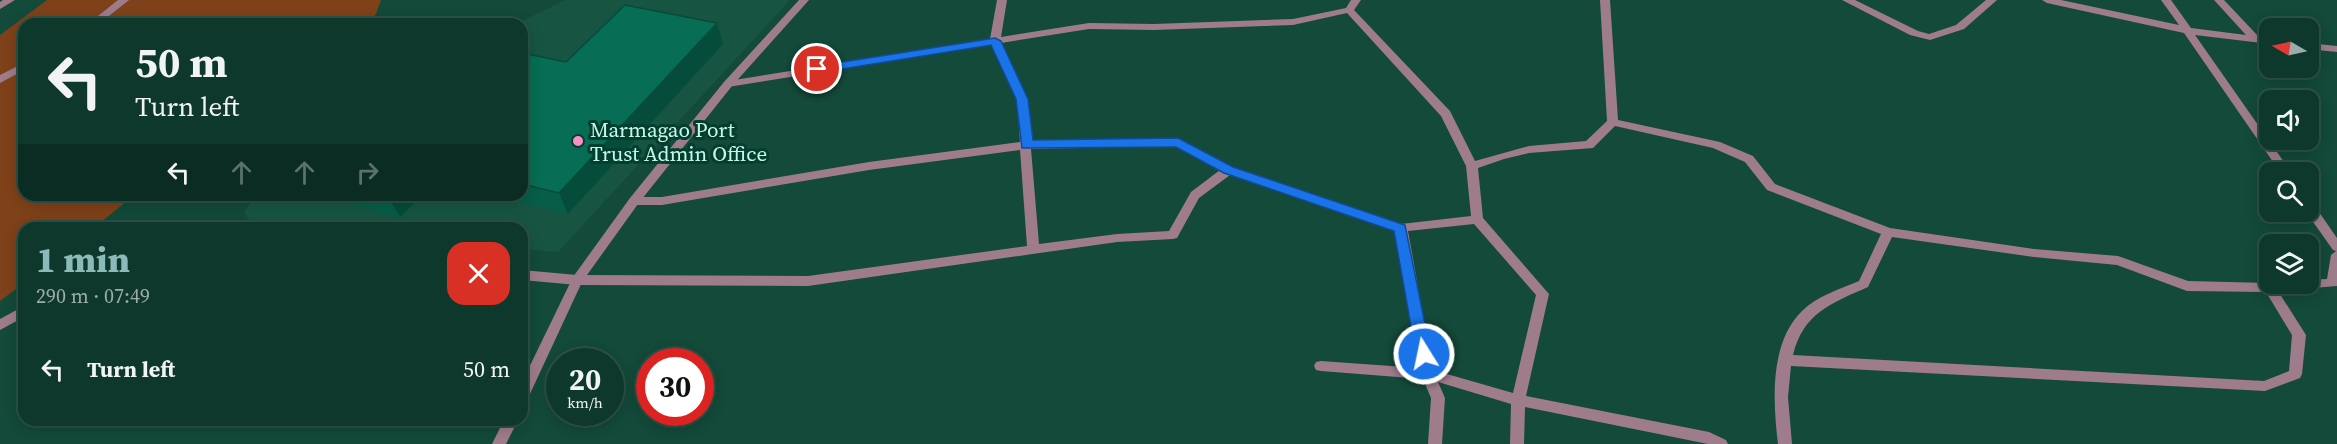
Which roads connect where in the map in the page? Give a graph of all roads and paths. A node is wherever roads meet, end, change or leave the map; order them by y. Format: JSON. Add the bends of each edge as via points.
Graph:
{"nodes":[{"id":1,"x":10,"y":0,"type":"edge"},
{"id":2,"x":124,"y":0,"type":"edge"},
{"id":3,"x":804,"y":0,"type":"edge"},
{"id":4,"x":1002,"y":0,"type":"edge"},
{"id":5,"x":1356,"y":0,"type":"edge"},
{"id":6,"x":1605,"y":0,"type":"edge"},
{"id":7,"x":1847,"y":0,"type":"edge"},
{"id":8,"x":1992,"y":0,"type":"edge"},
{"id":9,"x":2047,"y":0,"type":"edge"},
{"id":10,"x":2166,"y":0,"type":"edge"},
{"id":11,"x":2219,"y":0,"type":"edge"},
{"id":12,"x":0,"y":6,"type":"edge"},
{"id":13,"x":1349,"y":10,"type":"junction"},
{"id":14,"x":101,"y":18,"type":"edge"},
{"id":15,"x":2190,"y":31,"type":"junction"},
{"id":16,"x":2256,"y":39,"type":"junction"},
{"id":17,"x":2259,"y":39,"type":"edge"},
{"id":18,"x":995,"y":41,"type":"junction"},
{"id":19,"x":2319,"y":47,"type":"edge"},
{"id":20,"x":2337,"y":49,"type":"edge"},
{"id":21,"x":18,"y":70,"type":"edge"},
{"id":22,"x":0,"y":80,"type":"edge"},
{"id":23,"x":728,"y":84,"type":"junction"},
{"id":24,"x":1613,"y":122,"type":"junction"},
{"id":25,"x":1027,"y":145,"type":"junction"},
{"id":26,"x":2279,"y":162,"type":"edge"},
{"id":27,"x":1472,"y":166,"type":"junction"},
{"id":28,"x":1228,"y":170,"type":"junction"},
{"id":29,"x":634,"y":201,"type":"junction"},
{"id":30,"x":1477,"y":219,"type":"junction"},
{"id":31,"x":2319,"y":221,"type":"edge"},
{"id":32,"x":1401,"y":228,"type":"junction"},
{"id":33,"x":1888,"y":232,"type":"junction"},
{"id":34,"x":2337,"y":247,"type":"edge"},
{"id":35,"x":1033,"y":250,"type":"junction"},
{"id":36,"x":2337,"y":255,"type":"edge"},
{"id":37,"x":528,"y":276,"type":"edge"},
{"id":38,"x":578,"y":280,"type":"junction"},
{"id":39,"x":2319,"y":285,"type":"edge"},
{"id":40,"x":2335,"y":285,"type":"edge"},
{"id":41,"x":2259,"y":287,"type":"edge"},
{"id":42,"x":2273,"y":294,"type":"edge"},
{"id":43,"x":18,"y":314,"type":"edge"},
{"id":44,"x":0,"y":325,"type":"edge"},
{"id":45,"x":1784,"y":360,"type":"junction"},
{"id":46,"x":1321,"y":366,"type":"dead end"},
{"id":47,"x":1427,"y":375,"type":"junction"},
{"id":48,"x":528,"y":384,"type":"edge"},
{"id":49,"x":1518,"y":400,"type":"junction"},
{"id":50,"x":508,"y":426,"type":"edge"},
{"id":51,"x":499,"y":444,"type":"edge"},
{"id":52,"x":1435,"y":444,"type":"edge"},
{"id":53,"x":1517,"y":444,"type":"edge"},
{"id":54,"x":1721,"y":444,"type":"edge"},
{"id":55,"x":1785,"y":444,"type":"edge"}],
"edges":[{"from":1,"to":12,"type":"street"},
{"from":2,"to":14,"type":"street"},
{"from":3,"to":23,"type":"street"},
{"from":4,"to":18,"type":"street"},
{"from":5,"to":13,"type":"street"},
{"from":6,"to":24,"type":"street"},
{"from":7,"to":8,"type":"street","via":[[1930,37],[1960,27]]},
{"from":9,"to":15,"type":"street"},
{"from":10,"to":15,"type":"street"},
{"from":11,"to":16,"type":"street"},
{"from":13,"to":18,"type":"street","via":[[1293,22],[1089,26]]},
{"from":13,"to":27,"type":"street","via":[[1446,114]]},
{"from":15,"to":16,"type":"street"},
{"from":15,"to":26,"type":"street"},
{"from":16,"to":17,"type":"street"},
{"from":18,"to":23,"type":"street"},
{"from":18,"to":25,"type":"street","via":[[1022,99]]},
{"from":19,"to":20,"type":"street"},
{"from":21,"to":22,"type":"street"},
{"from":23,"to":29,"type":"street"},
{"from":24,"to":27,"type":"street","via":[[1589,145],[1537,146],[1503,153]]},
{"from":24,"to":33,"type":"street","via":[[1716,145],[1749,159],[1771,187]]},
{"from":25,"to":28,"type":"street","via":[[1178,142]]},
{"from":25,"to":29,"type":"street","via":[[869,166],[662,201]]},
{"from":25,"to":35,"type":"street"},
{"from":27,"to":30,"type":"street"},
{"from":28,"to":32,"type":"street"},
{"from":28,"to":35,"type":"street","via":[[1195,195],[1173,235]]},
{"from":29,"to":38,"type":"street"},
{"from":30,"to":32,"type":"street"},
{"from":30,"to":49,"type":"street","via":[[1543,294]]},
{"from":31,"to":34,"type":"street"},
{"from":32,"to":47,"type":"street"},
{"from":33,"to":41,"type":"street","via":[[2118,261],[2187,286]]},
{"from":33,"to":45,"type":"street","via":[[1864,284],[1828,300],[1801,320]]},
{"from":35,"to":38,"type":"street","via":[[808,281]]},
{"from":36,"to":40,"type":"street"},
{"from":37,"to":38,"type":"street"},
{"from":38,"to":48,"type":"street"},
{"from":39,"to":40,"type":"street"},
{"from":42,"to":45,"type":"street","via":[[2299,335],[2300,352],[2295,374],[2265,386]]},
{"from":43,"to":44,"type":"street"},
{"from":45,"to":55,"type":"street"},
{"from":46,"to":47,"type":"street"},
{"from":47,"to":49,"type":"street"},
{"from":47,"to":52,"type":"street","via":[[1438,399]]},
{"from":49,"to":53,"type":"street"},
{"from":49,"to":54,"type":"street","via":[[1709,438]]},
{"from":50,"to":51,"type":"street"}]}
